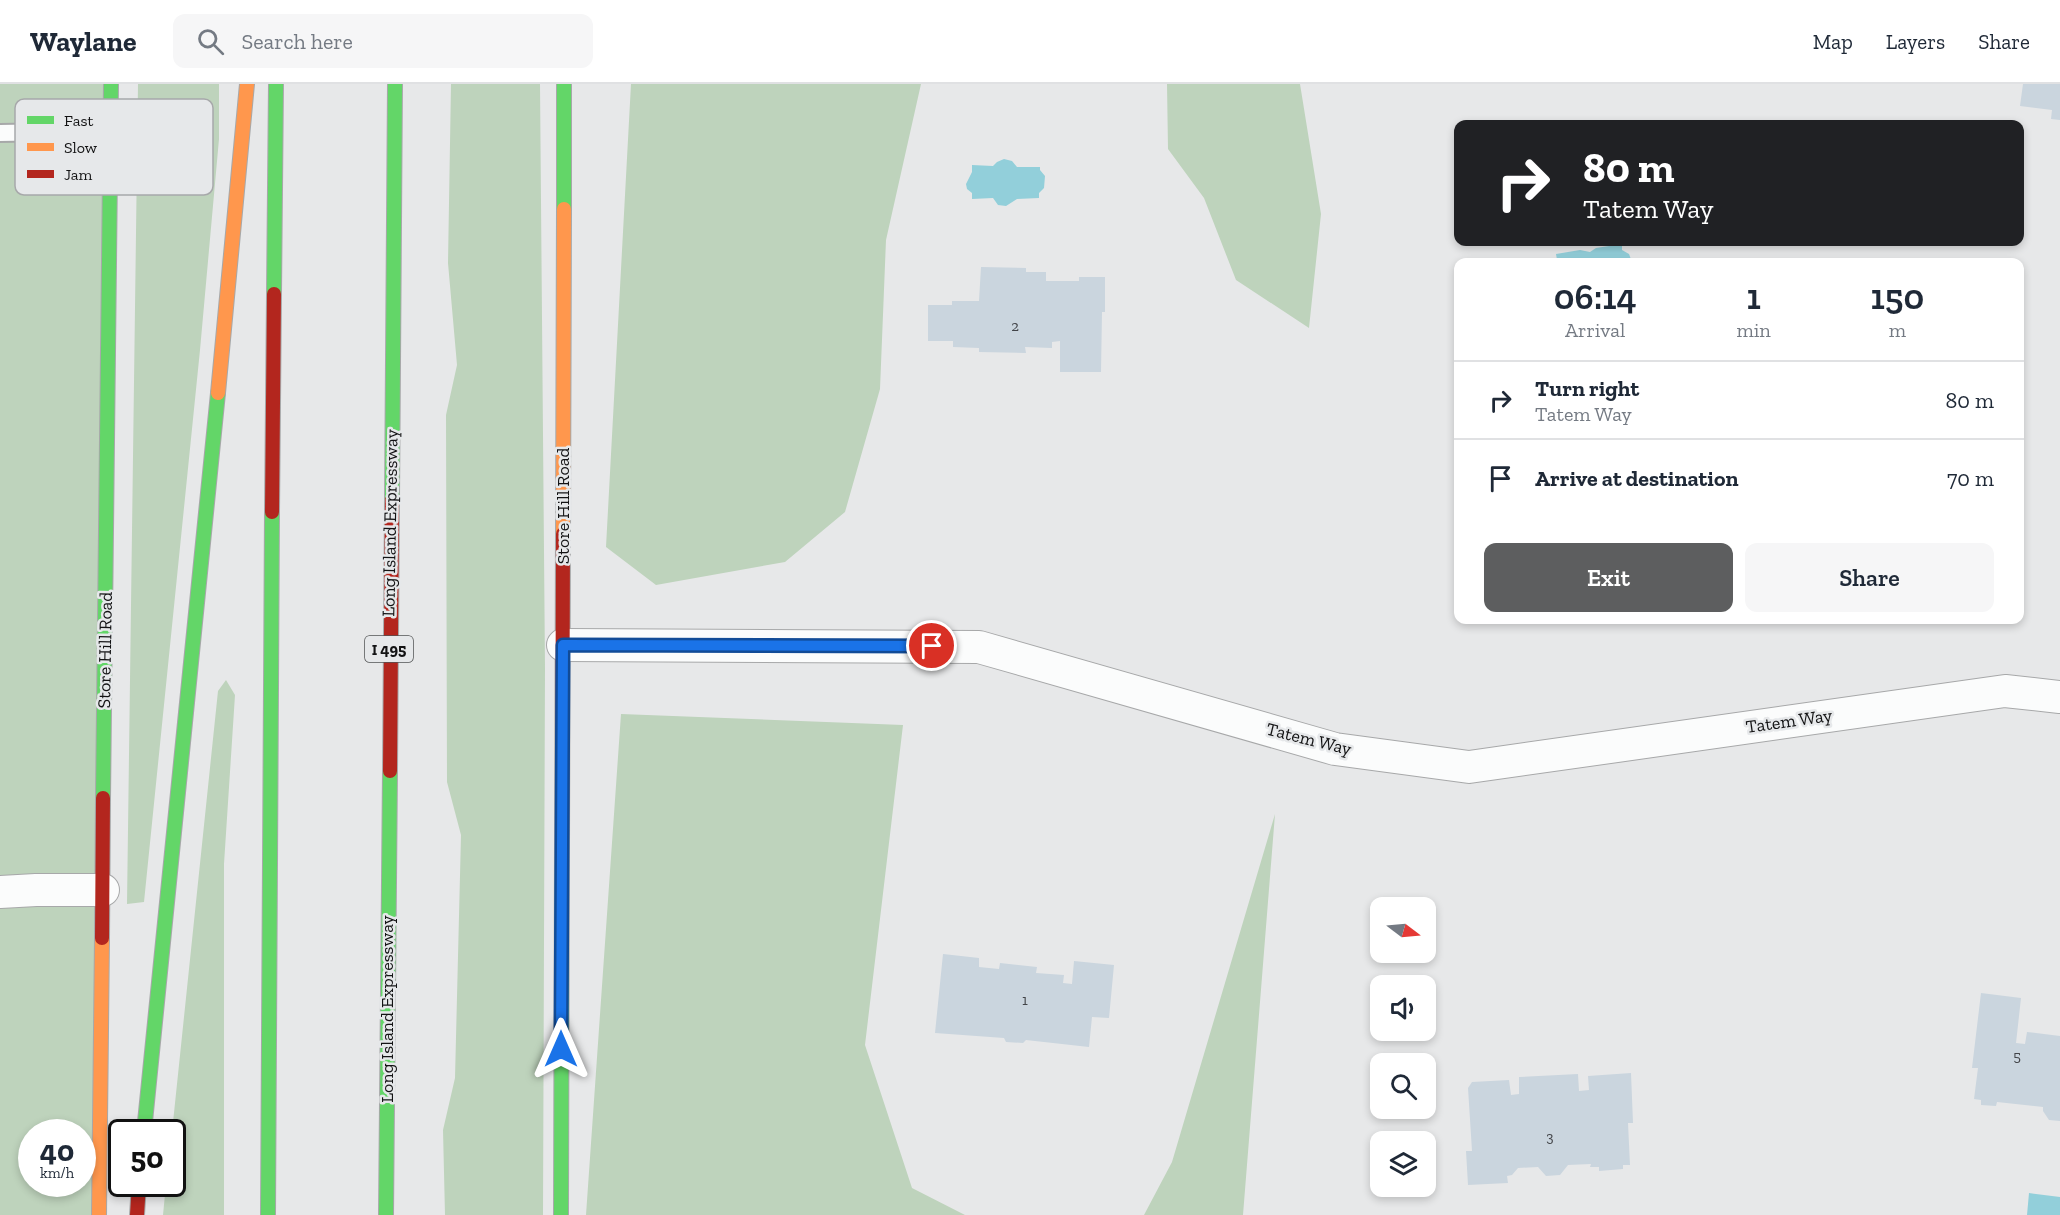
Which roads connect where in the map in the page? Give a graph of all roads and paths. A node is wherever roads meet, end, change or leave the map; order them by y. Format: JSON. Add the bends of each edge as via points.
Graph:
{"nodes":[{"id":1,"x":111,"y":84,"type":"edge"},
{"id":2,"x":247,"y":84,"type":"edge"},
{"id":3,"x":276,"y":84,"type":"edge"},
{"id":4,"x":395,"y":84,"type":"edge"},
{"id":5,"x":564,"y":84,"type":"edge"},
{"id":6,"x":111,"y":99,"type":"edge"},
{"id":7,"x":0,"y":134,"type":"edge"},
{"id":8,"x":15,"y":134,"type":"edge"},
{"id":9,"x":109,"y":195,"type":"edge"},
{"id":10,"x":563,"y":645,"type":"junction"},
{"id":11,"x":2060,"y":697,"type":"edge"},
{"id":12,"x":103,"y":890,"type":"junction"},
{"id":13,"x":0,"y":892,"type":"edge"},
{"id":14,"x":145,"y":1119,"type":"edge"},
{"id":15,"x":139,"y":1197,"type":"edge"},
{"id":16,"x":99,"y":1215,"type":"edge"},
{"id":17,"x":137,"y":1215,"type":"edge"},
{"id":18,"x":268,"y":1215,"type":"edge"},
{"id":19,"x":386,"y":1215,"type":"edge"},
{"id":20,"x":561,"y":1215,"type":"edge"}],
"edges":[{"from":1,"to":6,"type":"main road","name":"Store Hill Road"},
{"from":2,"to":14,"type":"main road"},
{"from":3,"to":18,"type":"main road"},
{"from":4,"to":19,"type":"main road","name":"Long Island Expressway","number":"I 495"},
{"from":5,"to":10,"type":"main road","name":"Store Hill Road"},
{"from":7,"to":8,"type":"lane"},
{"from":9,"to":12,"type":"main road","name":"Store Hill Road"},
{"from":10,"to":11,"type":"street","name":"Tatem Way","via":[[980,647],[1335,749],[1469,767],[2005,691]]},
{"from":10,"to":20,"type":"main road","name":"Store Hill Road"},
{"from":12,"to":13,"type":"street"},
{"from":12,"to":16,"type":"main road","name":"Store Hill Road"},
{"from":15,"to":17,"type":"main road"}]}
